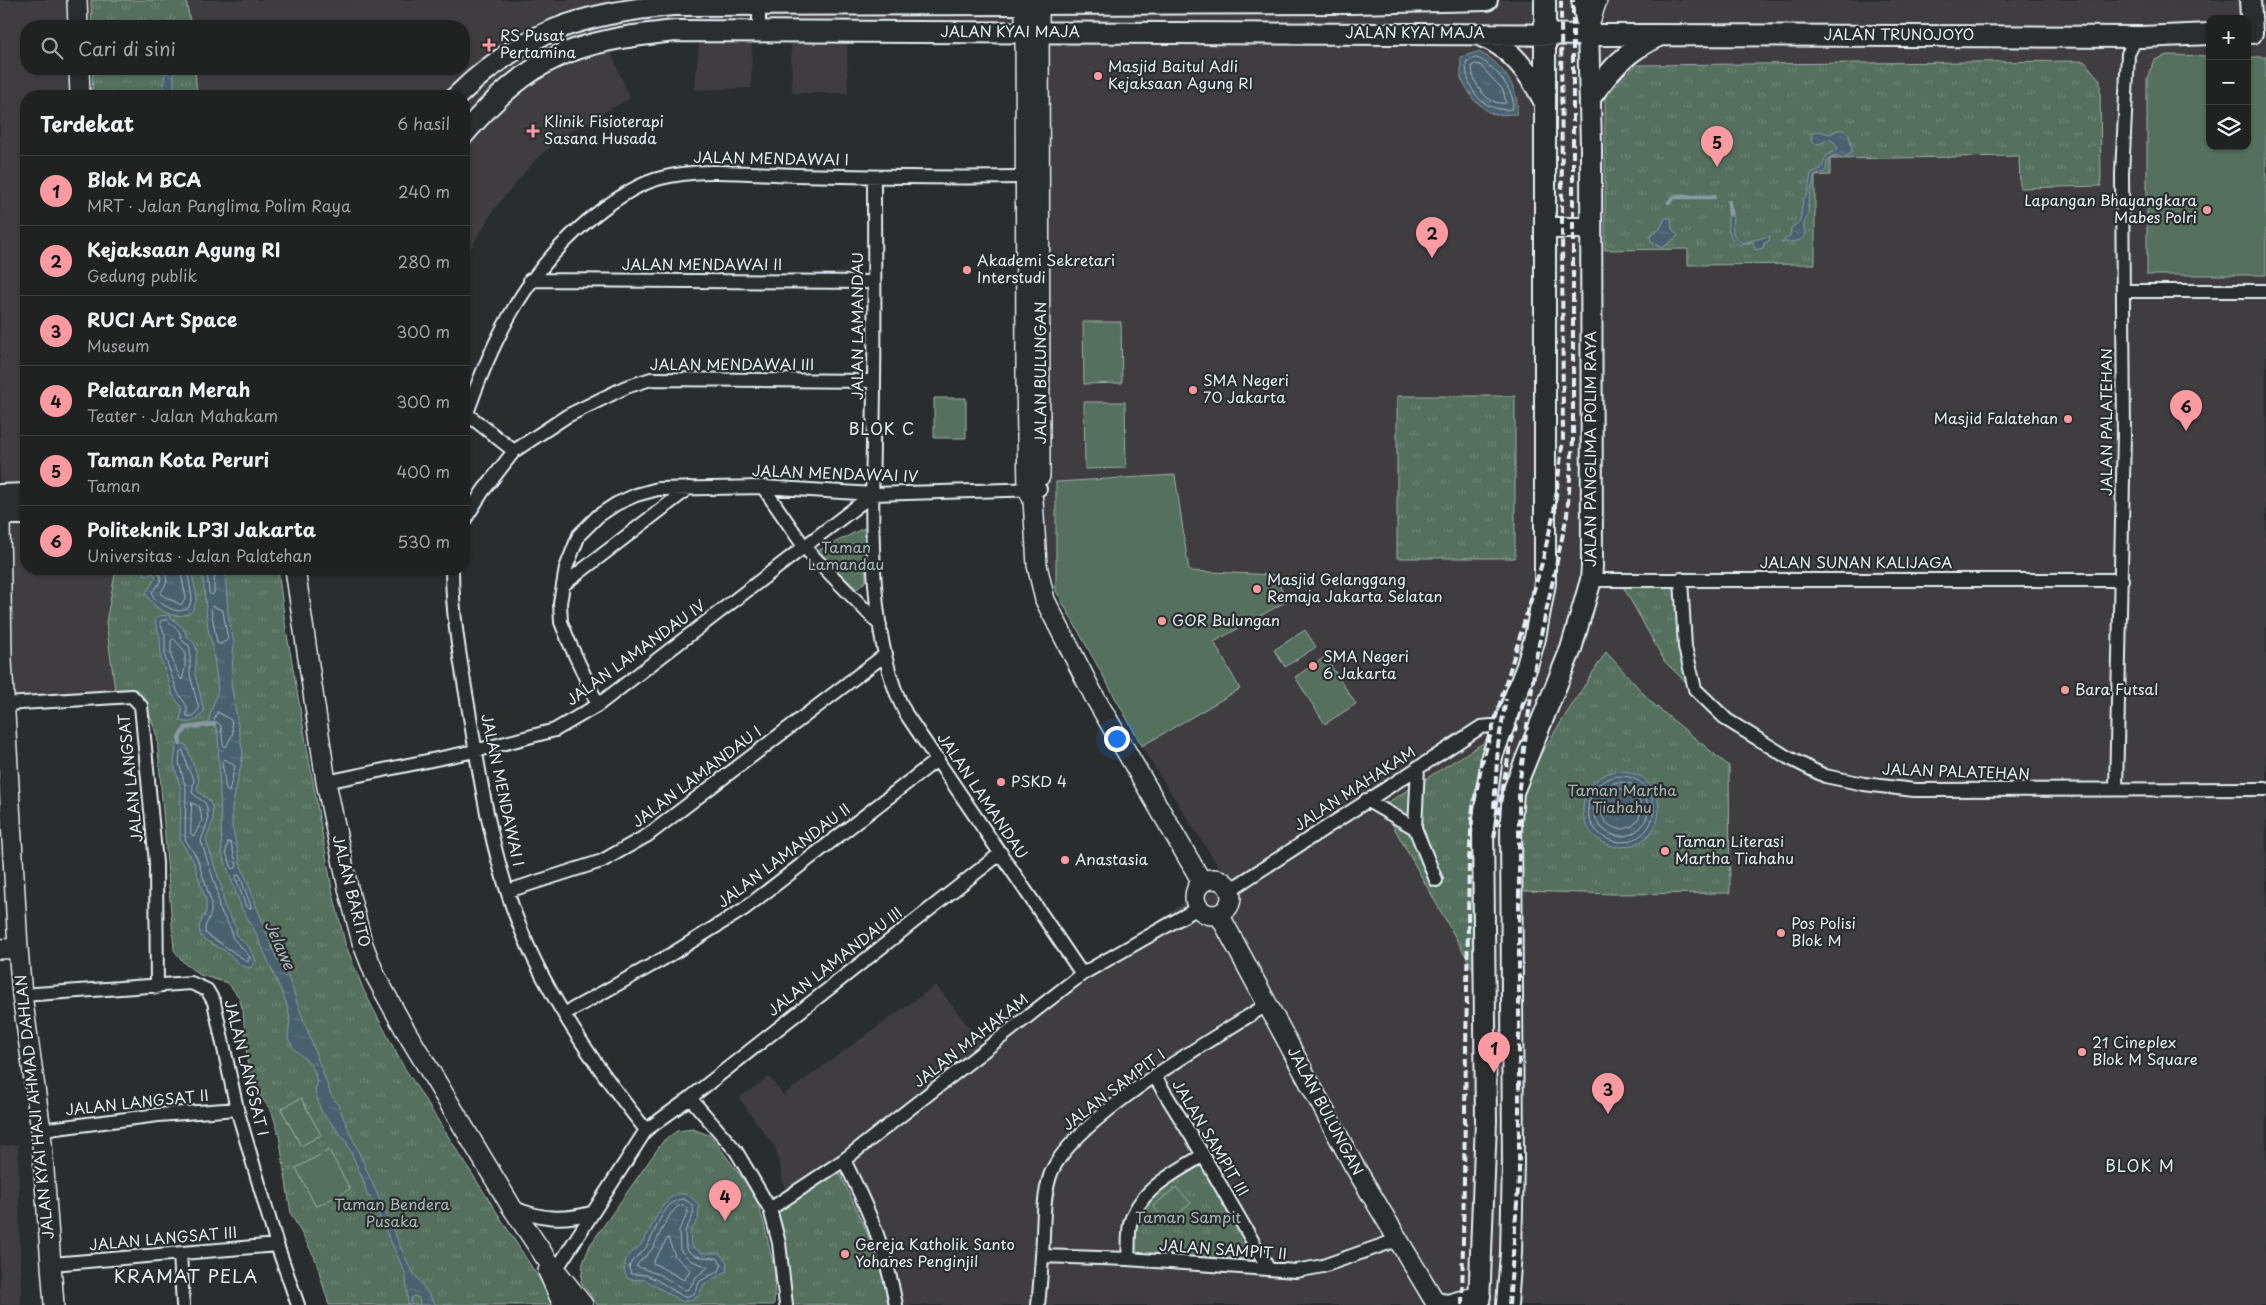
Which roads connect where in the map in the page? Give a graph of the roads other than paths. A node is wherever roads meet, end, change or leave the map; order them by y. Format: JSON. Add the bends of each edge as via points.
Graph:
{"nodes":[{"id":1,"x":77,"y":0,"type":"edge"},
{"id":2,"x":1487,"y":0,"type":"edge"},
{"id":3,"x":1545,"y":0,"type":"edge"},
{"id":4,"x":1582,"y":0,"type":"edge"},
{"id":5,"x":1597,"y":0,"type":"edge"},
{"id":6,"x":2250,"y":0,"type":"edge"},
{"id":7,"x":759,"y":2,"type":"edge"},
{"id":8,"x":1032,"y":2,"type":"edge"},
{"id":9,"x":1352,"y":2,"type":"edge"},
{"id":10,"x":78,"y":20,"type":"edge"},
{"id":11,"x":759,"y":30,"type":"junction"},
{"id":12,"x":1589,"y":31,"type":"junction"},
{"id":13,"x":1033,"y":33,"type":"junction"},
{"id":14,"x":2255,"y":33,"type":"edge"},
{"id":15,"x":1474,"y":34,"type":"junction"},
{"id":16,"x":1663,"y":34,"type":"junction"},
{"id":17,"x":2206,"y":34,"type":"edge"},
{"id":18,"x":1546,"y":35,"type":"junction"},
{"id":19,"x":2113,"y":36,"type":"junction"},
{"id":20,"x":2141,"y":37,"type":"junction"},
{"id":21,"x":2128,"y":54,"type":"junction"},
{"id":22,"x":79,"y":75,"type":"edge"},
{"id":23,"x":80,"y":90,"type":"edge"},
{"id":24,"x":464,"y":90,"type":"edge"},
{"id":25,"x":1590,"y":98,"type":"junction"},
{"id":26,"x":1544,"y":101,"type":"junction"},
{"id":27,"x":470,"y":127,"type":"edge"},
{"id":28,"x":874,"y":177,"type":"junction"},
{"id":29,"x":1027,"y":177,"type":"junction"},
{"id":30,"x":1544,"y":228,"type":"junction"},
{"id":31,"x":1591,"y":228,"type":"junction"},
{"id":32,"x":530,"y":280,"type":"junction"},
{"id":33,"x":874,"y":282,"type":"junction"},
{"id":34,"x":2123,"y":291,"type":"junction"},
{"id":35,"x":2266,"y":291,"type":"edge"},
{"id":36,"x":874,"y":381,"type":"junction"},
{"id":37,"x":470,"y":405,"type":"edge"},
{"id":38,"x":470,"y":421,"type":"edge"},
{"id":39,"x":514,"y":451,"type":"junction"},
{"id":40,"x":764,"y":487,"type":"junction"},
{"id":41,"x":689,"y":488,"type":"junction"},
{"id":42,"x":1034,"y":493,"type":"junction"},
{"id":43,"x":20,"y":494,"type":"edge"},
{"id":44,"x":873,"y":494,"type":"junction"},
{"id":45,"x":0,"y":496,"type":"edge"},
{"id":46,"x":470,"y":512,"type":"edge"},
{"id":47,"x":0,"y":514,"type":"edge"},
{"id":48,"x":20,"y":514,"type":"edge"},
{"id":49,"x":0,"y":520,"type":"edge"},
{"id":50,"x":805,"y":548,"type":"junction"},
{"id":51,"x":296,"y":575,"type":"edge"},
{"id":52,"x":452,"y":575,"type":"edge"},
{"id":53,"x":1681,"y":579,"type":"junction"},
{"id":54,"x":1591,"y":580,"type":"junction"},
{"id":55,"x":2122,"y":580,"type":"junction"},
{"id":56,"x":563,"y":585,"type":"junction"},
{"id":57,"x":0,"y":606,"type":"edge"},
{"id":58,"x":880,"y":625,"type":"junction"},
{"id":59,"x":886,"y":654,"type":"junction"},
{"id":60,"x":6,"y":704,"type":"junction"},
{"id":61,"x":598,"y":705,"type":"junction"},
{"id":62,"x":1501,"y":728,"type":"junction"},
{"id":63,"x":475,"y":751,"type":"junction"},
{"id":64,"x":938,"y":759,"type":"junction"},
{"id":65,"x":1418,"y":767,"type":"junction"},
{"id":66,"x":326,"y":782,"type":"junction"},
{"id":67,"x":2116,"y":789,"type":"junction"},
{"id":68,"x":2266,"y":789,"type":"edge"},
{"id":69,"x":1366,"y":800,"type":"junction"},
{"id":70,"x":1415,"y":828,"type":"junction"},
{"id":71,"x":1001,"y":852,"type":"junction"},
{"id":72,"x":1436,"y":880,"type":"dead end"},
{"id":73,"x":1202,"y":882,"type":"junction"},
{"id":74,"x":1230,"y":890,"type":"junction"},
{"id":75,"x":508,"y":891,"type":"junction"},
{"id":76,"x":1198,"y":908,"type":"junction"},
{"id":77,"x":1219,"y":914,"type":"junction"},
{"id":78,"x":9,"y":949,"type":"edge"},
{"id":79,"x":1082,"y":974,"type":"junction"},
{"id":80,"x":157,"y":987,"type":"junction"},
{"id":81,"x":22,"y":995,"type":"junction"},
{"id":82,"x":1268,"y":1004,"type":"junction"},
{"id":83,"x":564,"y":1014,"type":"junction"},
{"id":84,"x":1155,"y":1077,"type":"junction"},
{"id":85,"x":690,"y":1098,"type":"junction"},
{"id":86,"x":237,"y":1109,"type":"junction"},
{"id":87,"x":41,"y":1130,"type":"junction"},
{"id":88,"x":646,"y":1130,"type":"junction"},
{"id":89,"x":1203,"y":1155,"type":"junction"},
{"id":90,"x":844,"y":1160,"type":"junction"},
{"id":91,"x":1484,"y":1163,"type":"junction"},
{"id":92,"x":1513,"y":1163,"type":"junction"},
{"id":93,"x":511,"y":1206,"type":"junction"},
{"id":94,"x":770,"y":1209,"type":"junction"},
{"id":95,"x":592,"y":1213,"type":"junction"},
{"id":96,"x":1397,"y":1240,"type":"junction"},
{"id":97,"x":277,"y":1245,"type":"junction"},
{"id":98,"x":180,"y":1254,"type":"junction"},
{"id":99,"x":1042,"y":1256,"type":"junction"},
{"id":100,"x":1128,"y":1259,"type":"junction"},
{"id":101,"x":550,"y":1263,"type":"junction"},
{"id":102,"x":52,"y":1264,"type":"junction"},
{"id":103,"x":1268,"y":1268,"type":"junction"},
{"id":104,"x":1480,"y":1300,"type":"edge"},
{"id":105,"x":1436,"y":1304,"type":"edge"},
{"id":106,"x":54,"y":1305,"type":"edge"},
{"id":107,"x":183,"y":1305,"type":"edge"},
{"id":108,"x":298,"y":1305,"type":"edge"},
{"id":109,"x":563,"y":1305,"type":"edge"},
{"id":110,"x":583,"y":1305,"type":"edge"},
{"id":111,"x":786,"y":1305,"type":"edge"},
{"id":112,"x":896,"y":1305,"type":"edge"},
{"id":113,"x":1038,"y":1305,"type":"edge"},
{"id":114,"x":1506,"y":1305,"type":"edge"}],
"edges":[{"from":1,"to":10,"type":"street"},
{"from":2,"to":9,"type":"main road","name":"JALAN KYAI MAJA"},
{"from":3,"to":18,"type":"main road"},
{"from":4,"to":12,"type":"main road","name":"JALAN PANGLIMA POLIM RAYA"},
{"from":5,"to":12,"type":"street"},
{"from":6,"to":14,"type":"main road"},
{"from":7,"to":8,"type":"main road","name":"JALAN KYAI MAJA"},
{"from":7,"to":11,"type":"street"},
{"from":7,"to":24,"type":"main road","name":"JALAN KYAI MAJA","via":[[673,5],[598,14],[529,40],[505,54]]},
{"from":8,"to":9,"type":"main road","name":"JALAN KYAI MAJA"},
{"from":8,"to":13,"type":"street"},
{"from":11,"to":13,"type":"main road","name":"JALAN KYAI MAJA"},
{"from":11,"to":27,"type":"main road","name":"JALAN KYAI MAJA","via":[[640,35],[601,41],[566,52],[528,71]]},
{"from":12,"to":16,"type":"main road","name":"JALAN TRUNOJOYO"},
{"from":12,"to":18,"type":"main road","name":"JALAN KYAI MAJA"},
{"from":12,"to":25,"type":"main road","name":"JALAN PANGLIMA POLIM RAYA"},
{"from":13,"to":15,"type":"main road","name":"JALAN KYAI MAJA"},
{"from":13,"to":29,"type":"street","name":"JALAN BULUNGAN"},
{"from":13,"to":42,"type":"street","name":"JALAN BULUNGAN"},
{"from":15,"to":18,"type":"main road","name":"JALAN KYAI MAJA"},
{"from":15,"to":26,"type":"main road","via":[[1502,47],[1529,77]]},
{"from":16,"to":19,"type":"main road","name":"JALAN TRUNOJOYO"},
{"from":16,"to":25,"type":"main road","via":[[1638,46],[1614,65]]},
{"from":17,"to":20,"type":"main road","name":"JALAN TRUNOJOYO"},
{"from":18,"to":26,"type":"main road"},
{"from":19,"to":20,"type":"main road","name":"JALAN TRUNOJOYO"},
{"from":19,"to":21,"type":"street"},
{"from":20,"to":21,"type":"street"},
{"from":21,"to":34,"type":"street","name":"JALAN PALATEHAN","via":[[2122,174]]},
{"from":22,"to":23,"type":"street"},
{"from":25,"to":31,"type":"main road","name":"JALAN PANGLIMA POLIM RAYA"},
{"from":26,"to":30,"type":"main road"},
{"from":28,"to":29,"type":"street","name":"JALAN MENDAWAI I"},
{"from":28,"to":32,"type":"street","name":"JALAN MENDAWAI I","via":[[698,173],[660,178],[625,194],[592,217],[561,243]]},
{"from":28,"to":33,"type":"street","name":"JALAN LAMANDAU"},
{"from":29,"to":42,"type":"street","name":"JALAN BULUNGAN","via":[[1026,382]]},
{"from":30,"to":31,"type":"main road"},
{"from":30,"to":62,"type":"main road","via":[[1545,583],[1527,666]]},
{"from":31,"to":54,"type":"main road","name":"JALAN PANGLIMA POLIM RAYA"},
{"from":32,"to":33,"type":"street","name":"JALAN MENDAWAI II"},
{"from":32,"to":37,"type":"street","name":"JALAN MENDAWAI I","via":[[497,337]]},
{"from":33,"to":36,"type":"street","name":"JALAN LAMANDAU"},
{"from":34,"to":35,"type":"street"},
{"from":34,"to":55,"type":"street","name":"JALAN PALATEHAN"},
{"from":36,"to":39,"type":"street","name":"JALAN MENDAWAI III","via":[[651,379],[626,387],[567,416]]},
{"from":36,"to":44,"type":"street","name":"JALAN LAMANDAU"},
{"from":38,"to":39,"type":"street"},
{"from":39,"to":46,"type":"street","name":"JALAN MENDAWAI III"},
{"from":40,"to":41,"type":"street","name":"JALAN MENDAWAI IV"},
{"from":40,"to":44,"type":"street","name":"JALAN MENDAWAI IV"},
{"from":40,"to":50,"type":"street"},
{"from":41,"to":56,"type":"street"},
{"from":41,"to":56,"type":"street","name":"JALAN MENDAWAI IV","via":[[636,495],[598,516],[579,535]]},
{"from":42,"to":44,"type":"street","name":"JALAN MENDAWAI IV"},
{"from":42,"to":73,"type":"street","name":"JALAN BULUNGAN","via":[[1037,565],[1045,600],[1094,696]]},
{"from":43,"to":45,"type":"main road"},
{"from":44,"to":50,"type":"street","name":"JALAN LAMANDAU IV"},
{"from":44,"to":58,"type":"street","name":"JALAN LAMANDAU","via":[[874,567]]},
{"from":47,"to":48,"type":"main road"},
{"from":49,"to":57,"type":"street","name":"JALAN KYAI HAJI AHMAD DAHLAN"},
{"from":50,"to":58,"type":"street"},
{"from":50,"to":61,"type":"street","name":"JALAN LAMANDAU IV"},
{"from":51,"to":66,"type":"street","name":"JALAN BARITO"},
{"from":52,"to":63,"type":"street","name":"JALAN MENDAWAI I","via":[[452,603]]},
{"from":53,"to":54,"type":"street","name":"JALAN SUNAN KALIJAGA"},
{"from":53,"to":55,"type":"street","name":"JALAN SUNAN KALIJAGA"},
{"from":53,"to":67,"type":"street","name":"JALAN PALATEHAN","via":[[1685,646],[1694,689],[1727,720],[1825,776],[1914,790]]},
{"from":54,"to":92,"type":"main road","name":"JALAN PANGLIMA POLIM RAYA","via":[[1571,649],[1513,792]]},
{"from":55,"to":67,"type":"street","name":"JALAN PALATEHAN"},
{"from":56,"to":61,"type":"street","name":"JALAN MENDAWAI IV","via":[[561,622]]},
{"from":57,"to":60,"type":"street","name":"JALAN KYAI HAJI AHMAD DAHLAN"},
{"from":58,"to":59,"type":"street","name":"JALAN LAMANDAU"},
{"from":59,"to":64,"type":"street","name":"JALAN LAMANDAU","via":[[898,699]]},
{"from":59,"to":75,"type":"street","name":"JALAN LAMANDAU I","via":[[648,835],[602,861]]},
{"from":60,"to":78,"type":"street","name":"JALAN KYAI HAJI AHMAD DAHLAN"},
{"from":60,"to":80,"type":"street","name":"JALAN LANGSAT","via":[[132,696],[141,706],[156,863]]},
{"from":61,"to":63,"type":"street","name":"JALAN LAMANDAU IV","via":[[556,730]]},
{"from":62,"to":65,"type":"street","name":"JALAN MAHAKAM","via":[[1481,728]]},
{"from":62,"to":91,"type":"main road","via":[[1492,756],[1483,826]]},
{"from":63,"to":66,"type":"street","name":"JALAN LAMANDAU IV"},
{"from":63,"to":75,"type":"street","name":"JALAN MENDAWAI I","via":[[494,846]]},
{"from":64,"to":71,"type":"street","name":"JALAN LAMANDAU"},
{"from":64,"to":83,"type":"street","name":"JALAN LAMANDAU II","via":[[744,910]]},
{"from":65,"to":69,"type":"street","name":"JALAN MAHAKAM"},
{"from":65,"to":70,"type":"street"},
{"from":66,"to":93,"type":"street","name":"JALAN BARITO","via":[[348,888],[362,942],[376,975],[404,1028]]},
{"from":67,"to":68,"type":"street","name":"JALAN PALATEHAN"},
{"from":69,"to":70,"type":"street"},
{"from":69,"to":74,"type":"street","name":"JALAN MAHAKAM"},
{"from":70,"to":72,"type":"street"},
{"from":71,"to":79,"type":"street","name":"JALAN LAMANDAU"},
{"from":71,"to":85,"type":"street","name":"JALAN LAMANDAU III"},
{"from":73,"to":74,"type":"street","via":[[1218,879]]},
{"from":73,"to":76,"type":"street","via":[[1195,894]]},
{"from":74,"to":77,"type":"street","via":[[1230,904]]},
{"from":75,"to":83,"type":"street","name":"JALAN MENDAWAI I","via":[[522,931]]},
{"from":76,"to":77,"type":"street","via":[[1204,913]]},
{"from":76,"to":79,"type":"street","name":"JALAN MAHAKAM"},
{"from":77,"to":82,"type":"street","name":"JALAN BULUNGAN"},
{"from":78,"to":81,"type":"street","name":"JALAN KYAI HAJI AHMAD DAHLAN"},
{"from":79,"to":90,"type":"street","name":"JALAN MAHAKAM"},
{"from":80,"to":81,"type":"street","name":"JALAN LANGSAT I"},
{"from":80,"to":86,"type":"street","name":"JALAN LANGSAT I","via":[[191,983],[207,990],[214,1002]]},
{"from":81,"to":87,"type":"street","name":"JALAN KYAI HAJI AHMAD DAHLAN"},
{"from":82,"to":84,"type":"street","name":"JALAN SAMPIT I"},
{"from":82,"to":96,"type":"street","name":"JALAN BULUNGAN"},
{"from":83,"to":88,"type":"street","name":"JALAN MENDAWAI I"},
{"from":84,"to":89,"type":"street","name":"JALAN SAMPIT III"},
{"from":84,"to":99,"type":"street","name":"JALAN SAMPIT I","via":[[1079,1134],[1060,1154],[1050,1177],[1045,1204]]},
{"from":85,"to":88,"type":"street"},
{"from":85,"to":94,"type":"street","via":[[736,1150]]},
{"from":86,"to":87,"type":"street","name":"JALAN LANGSAT II"},
{"from":86,"to":97,"type":"street","name":"JALAN LANGSAT I"},
{"from":87,"to":102,"type":"street","name":"JALAN KYAI HAJI AHMAD DAHLAN"},
{"from":88,"to":95,"type":"street"},
{"from":89,"to":100,"type":"street","via":[[1151,1189],[1138,1204],[1130,1224]]},
{"from":89,"to":103,"type":"street","name":"JALAN SAMPIT III"},
{"from":90,"to":94,"type":"street","name":"JALAN MAHAKAM"},
{"from":90,"to":112,"type":"street","via":[[879,1238],[889,1266]]},
{"from":91,"to":92,"type":"main road"},
{"from":91,"to":104,"type":"main road"},
{"from":92,"to":114,"type":"main road","name":"JALAN PANGLIMA POLIM RAYA"},
{"from":93,"to":95,"type":"street","via":[[530,1215],[551,1219]]},
{"from":93,"to":101,"type":"street","name":"JALAN BARITO"},
{"from":94,"to":111,"type":"street","via":[[779,1244]]},
{"from":95,"to":101,"type":"street"},
{"from":96,"to":103,"type":"street","name":"JALAN SAMPIT II","via":[[1323,1266],[1296,1271]]},
{"from":96,"to":105,"type":"street","name":"JALAN BULUNGAN"},
{"from":97,"to":98,"type":"street","name":"JALAN LANGSAT III"},
{"from":97,"to":108,"type":"street","name":"JALAN LANGSAT I"},
{"from":98,"to":102,"type":"street","name":"JALAN LANGSAT III"},
{"from":98,"to":107,"type":"street"},
{"from":99,"to":100,"type":"street","name":"JALAN SAMPIT II"},
{"from":99,"to":113,"type":"street","name":"JALAN SAMPIT I"},
{"from":100,"to":103,"type":"street","name":"JALAN SAMPIT II"},
{"from":101,"to":109,"type":"street","name":"JALAN BARITO","via":[[550,1276]]},
{"from":101,"to":110,"type":"street","name":"JALAN BARITO"},
{"from":102,"to":106,"type":"street","name":"JALAN KYAI HAJI AHMAD DAHLAN"},
{"from":104,"to":105,"type":"main road"}]}
